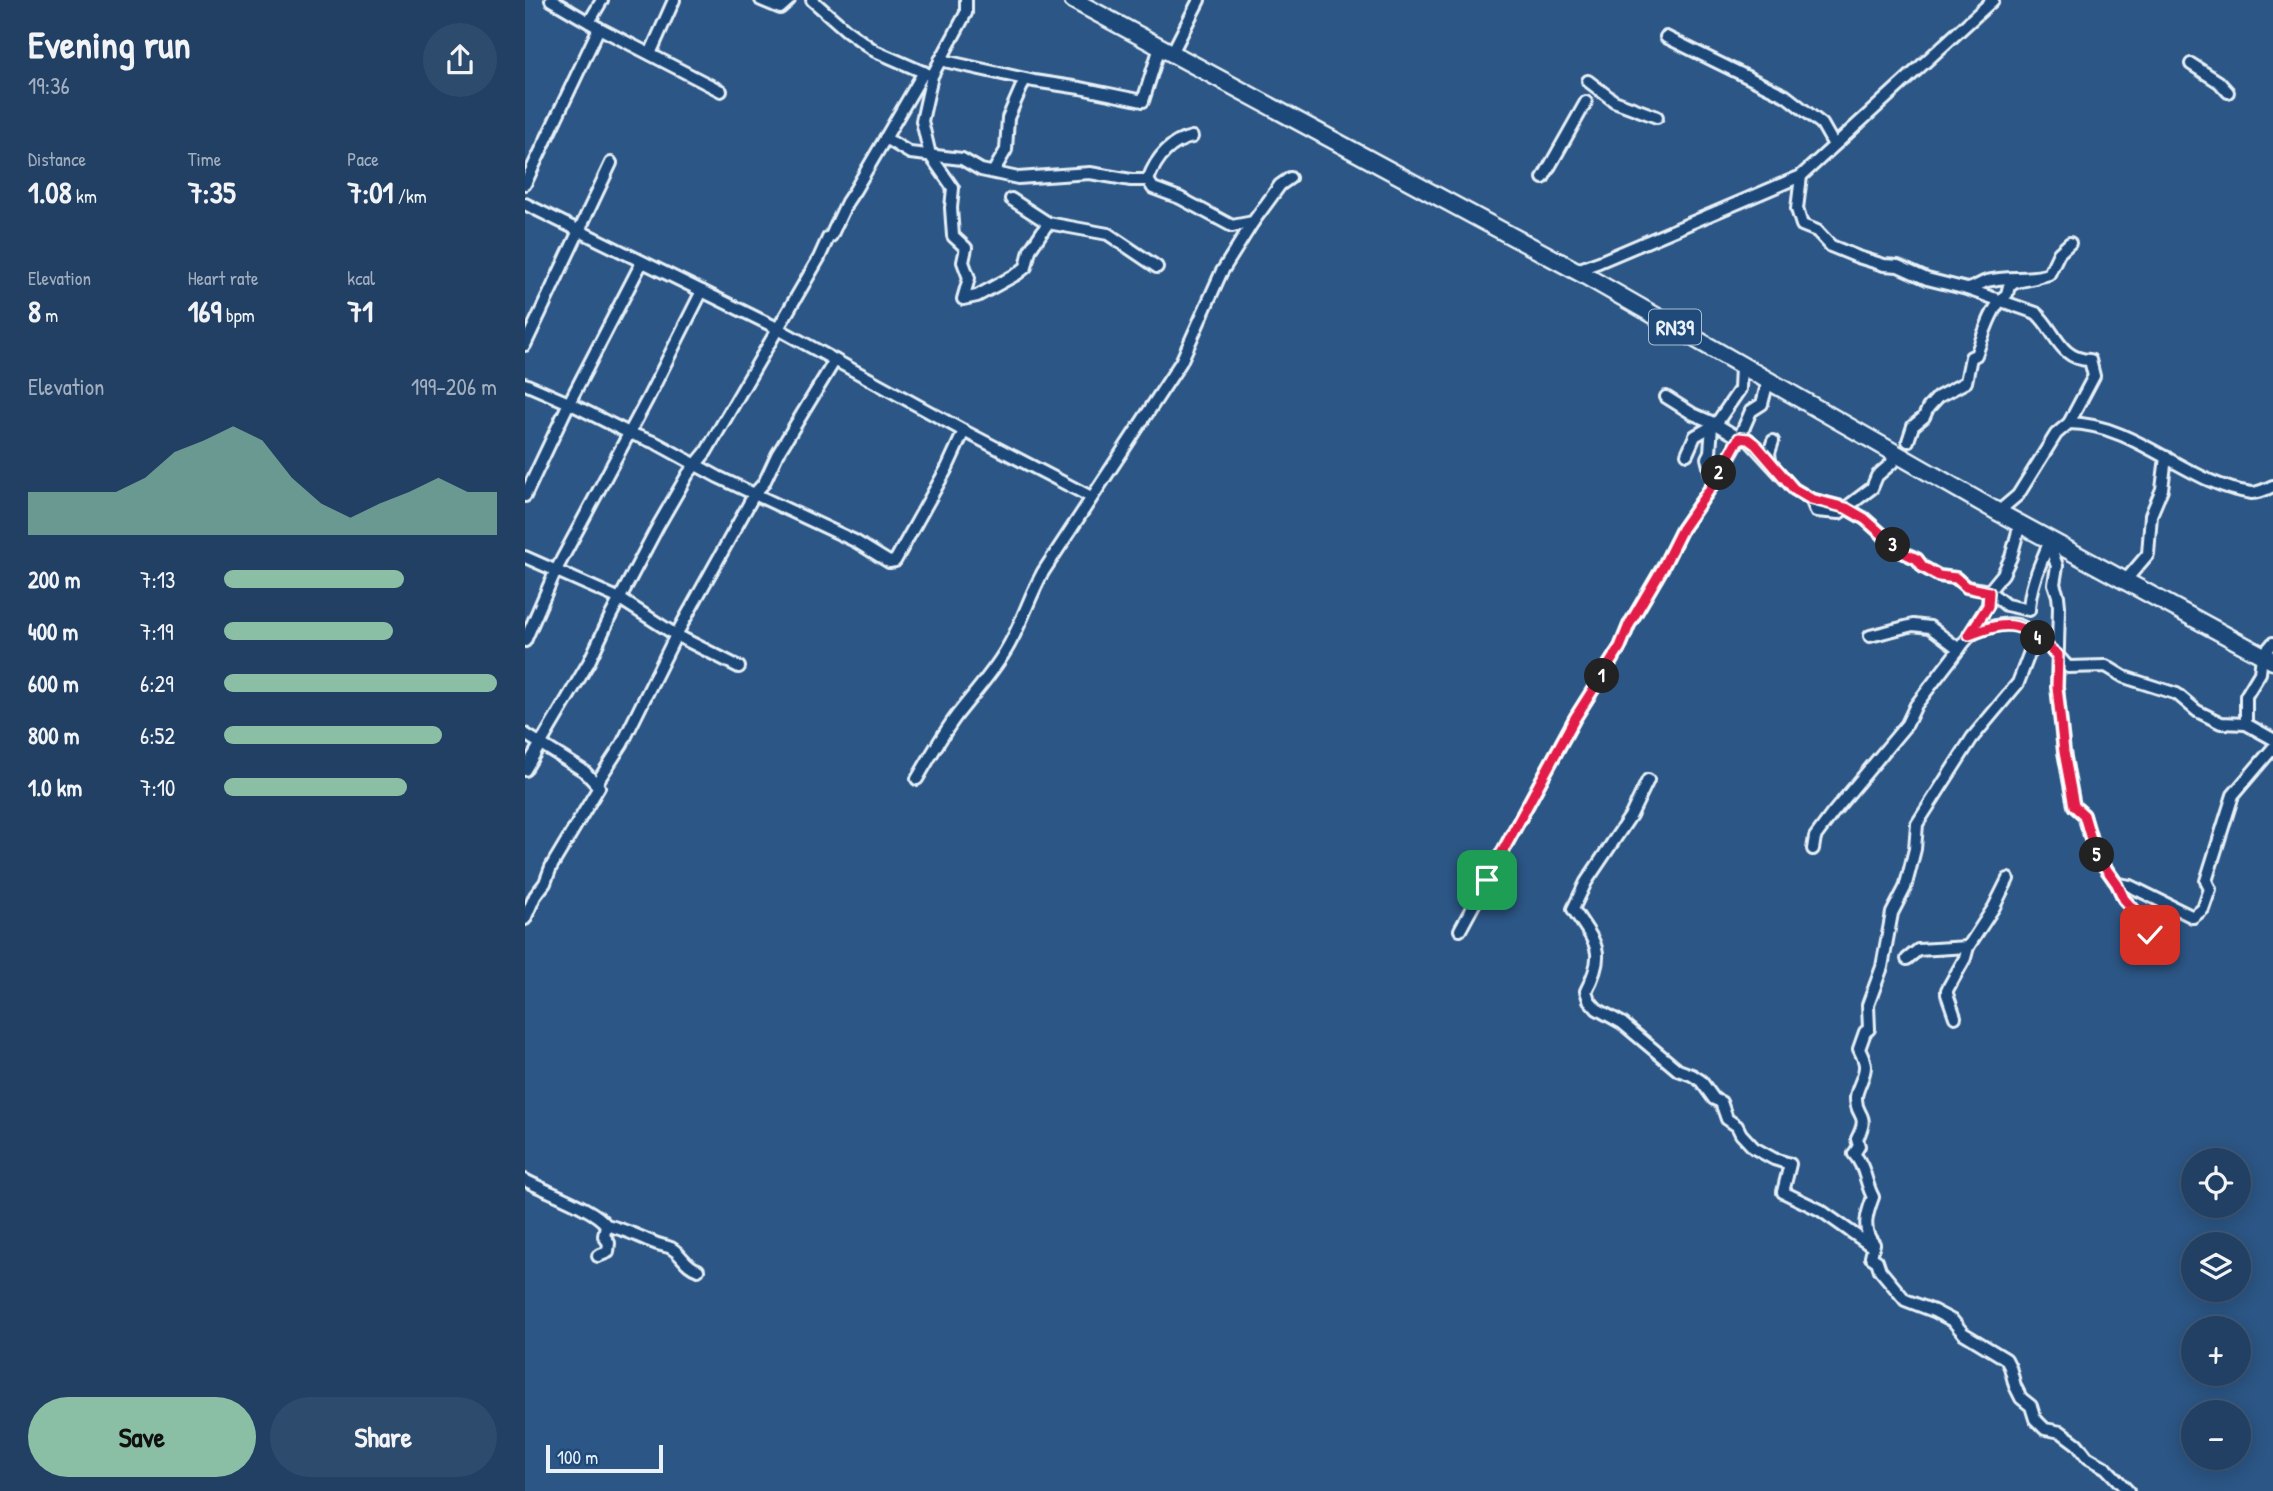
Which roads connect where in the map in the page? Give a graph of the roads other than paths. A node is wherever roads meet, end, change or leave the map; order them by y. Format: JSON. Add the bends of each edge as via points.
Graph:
{"nodes":[{"id":1,"x":551,"y":0,"type":"edge"},
{"id":2,"x":601,"y":0,"type":"edge"},
{"id":3,"x":674,"y":0,"type":"edge"},
{"id":4,"x":761,"y":0,"type":"edge"},
{"id":5,"x":789,"y":0,"type":"edge"},
{"id":6,"x":812,"y":0,"type":"edge"},
{"id":7,"x":966,"y":0,"type":"edge"},
{"id":8,"x":1073,"y":0,"type":"edge"},
{"id":9,"x":1199,"y":0,"type":"edge"},
{"id":10,"x":1993,"y":0,"type":"edge"},
{"id":11,"x":594,"y":25,"type":"junction"},
{"id":12,"x":1665,"y":37,"type":"dead end"},
{"id":13,"x":1166,"y":50,"type":"junction"},
{"id":14,"x":650,"y":54,"type":"junction"},
{"id":15,"x":940,"y":60,"type":"junction"},
{"id":16,"x":2191,"y":64,"type":"dead end"},
{"id":17,"x":928,"y":74,"type":"junction"},
{"id":18,"x":1025,"y":79,"type":"junction"},
{"id":19,"x":1588,"y":81,"type":"dead end"},
{"id":20,"x":721,"y":90,"type":"dead end"},
{"id":21,"x":2228,"y":92,"type":"dead end"},
{"id":22,"x":1586,"y":102,"type":"dead end"},
{"id":23,"x":1657,"y":117,"type":"dead end"},
{"id":24,"x":1192,"y":137,"type":"dead end"},
{"id":25,"x":885,"y":138,"type":"junction"},
{"id":26,"x":1834,"y":145,"type":"junction"},
{"id":27,"x":930,"y":155,"type":"junction"},
{"id":28,"x":611,"y":163,"type":"dead end"},
{"id":29,"x":993,"y":172,"type":"junction"},
{"id":30,"x":1801,"y":176,"type":"junction"},
{"id":31,"x":1290,"y":178,"type":"dead end"},
{"id":32,"x":1543,"y":178,"type":"dead end"},
{"id":33,"x":1148,"y":180,"type":"junction"},
{"id":34,"x":525,"y":184,"type":"edge"},
{"id":35,"x":1011,"y":199,"type":"dead end"},
{"id":36,"x":525,"y":204,"type":"edge"},
{"id":37,"x":1253,"y":222,"type":"junction"},
{"id":38,"x":1048,"y":223,"type":"junction"},
{"id":39,"x":580,"y":232,"type":"junction"},
{"id":40,"x":2070,"y":243,"type":"dead end"},
{"id":41,"x":642,"y":262,"type":"junction"},
{"id":42,"x":1157,"y":267,"type":"dead end"},
{"id":43,"x":1574,"y":271,"type":"junction"},
{"id":44,"x":2035,"y":278,"type":"junction"},
{"id":45,"x":1967,"y":289,"type":"junction"},
{"id":46,"x":702,"y":291,"type":"junction"},
{"id":47,"x":1999,"y":300,"type":"junction"},
{"id":48,"x":777,"y":328,"type":"junction"},
{"id":49,"x":525,"y":345,"type":"edge"},
{"id":50,"x":835,"y":360,"type":"junction"},
{"id":51,"x":1741,"y":366,"type":"junction"},
{"id":52,"x":1768,"y":381,"type":"junction"},
{"id":53,"x":525,"y":384,"type":"edge"},
{"id":54,"x":1666,"y":397,"type":"dead end"},
{"id":55,"x":569,"y":402,"type":"junction"},
{"id":56,"x":2069,"y":423,"type":"junction"},
{"id":57,"x":1711,"y":427,"type":"junction"},
{"id":58,"x":964,"y":431,"type":"junction"},
{"id":59,"x":629,"y":433,"type":"junction"},
{"id":60,"x":1739,"y":438,"type":"junction"},
{"id":61,"x":1773,"y":441,"type":"dead end"},
{"id":62,"x":1909,"y":441,"type":"dead end"},
{"id":63,"x":1893,"y":452,"type":"junction"},
{"id":64,"x":1687,"y":454,"type":"dead end"},
{"id":65,"x":2166,"y":457,"type":"junction"},
{"id":66,"x":1770,"y":461,"type":"junction"},
{"id":67,"x":696,"y":465,"type":"junction"},
{"id":68,"x":1716,"y":480,"type":"junction"},
{"id":69,"x":2273,"y":486,"type":"edge"},
{"id":70,"x":755,"y":493,"type":"junction"},
{"id":71,"x":525,"y":496,"type":"edge"},
{"id":72,"x":1091,"y":497,"type":"junction"},
{"id":73,"x":1846,"y":508,"type":"junction"},
{"id":74,"x":1998,"y":512,"type":"junction"},
{"id":75,"x":2020,"y":524,"type":"junction"},
{"id":76,"x":2045,"y":540,"type":"junction"},
{"id":77,"x":525,"y":557,"type":"edge"},
{"id":78,"x":556,"y":569,"type":"junction"},
{"id":79,"x":2125,"y":581,"type":"junction"},
{"id":80,"x":1989,"y":592,"type":"junction"},
{"id":81,"x":620,"y":599,"type":"junction"},
{"id":82,"x":676,"y":635,"type":"junction"},
{"id":83,"x":1969,"y":635,"type":"junction"},
{"id":84,"x":1870,"y":636,"type":"dead end"},
{"id":85,"x":2036,"y":636,"type":"junction"},
{"id":86,"x":525,"y":641,"type":"edge"},
{"id":87,"x":1959,"y":649,"type":"junction"},
{"id":88,"x":2270,"y":653,"type":"edge"},
{"id":89,"x":2058,"y":655,"type":"junction"},
{"id":90,"x":739,"y":667,"type":"dead end"},
{"id":91,"x":2246,"y":724,"type":"junction"},
{"id":92,"x":525,"y":734,"type":"edge"},
{"id":93,"x":2273,"y":739,"type":"edge"},
{"id":94,"x":541,"y":744,"type":"junction"},
{"id":95,"x":2273,"y":748,"type":"edge"},
{"id":96,"x":525,"y":770,"type":"edge"},
{"id":97,"x":917,"y":779,"type":"dead end"},
{"id":98,"x":1648,"y":780,"type":"dead end"},
{"id":99,"x":596,"y":784,"type":"junction"},
{"id":100,"x":1813,"y":849,"type":"dead end"},
{"id":101,"x":2008,"y":879,"type":"dead end"},
{"id":102,"x":2117,"y":884,"type":"junction"},
{"id":103,"x":525,"y":919,"type":"edge"},
{"id":104,"x":1460,"y":930,"type":"dead end"},
{"id":105,"x":2150,"y":935,"type":"dead end"},
{"id":106,"x":1968,"y":947,"type":"junction"},
{"id":107,"x":1907,"y":959,"type":"dead end"},
{"id":108,"x":1955,"y":1017,"type":"dead end"},
{"id":109,"x":525,"y":1180,"type":"edge"},
{"id":110,"x":606,"y":1225,"type":"junction"},
{"id":111,"x":1874,"y":1248,"type":"junction"},
{"id":112,"x":599,"y":1256,"type":"dead end"},
{"id":113,"x":698,"y":1270,"type":"dead end"},
{"id":114,"x":2128,"y":1491,"type":"edge"}],
"edges":[{"from":1,"to":11,"type":"street"},
{"from":2,"to":11,"type":"street"},
{"from":3,"to":14,"type":"street"},
{"from":4,"to":5,"type":"street","via":[[780,8]]},
{"from":6,"to":17,"type":"street","via":[[875,51]]},
{"from":7,"to":15,"type":"street","via":[[966,13]]},
{"from":8,"to":13,"type":"highway","number":"RN39"},
{"from":9,"to":13,"type":"street"},
{"from":10,"to":26,"type":"street"},
{"from":11,"to":14,"type":"street"},
{"from":11,"to":34,"type":"street"},
{"from":12,"to":26,"type":"street","via":[[1786,96],[1822,124]]},
{"from":13,"to":18,"type":"street","via":[[1143,101]]},
{"from":13,"to":43,"type":"highway","number":"RN39"},
{"from":14,"to":20,"type":"street"},
{"from":15,"to":17,"type":"street"},
{"from":15,"to":18,"type":"street"},
{"from":16,"to":21,"type":"street"},
{"from":17,"to":25,"type":"street"},
{"from":17,"to":27,"type":"street","via":[[922,121]]},
{"from":18,"to":29,"type":"street","via":[[1009,118],[1006,150]]},
{"from":19,"to":23,"type":"street","via":[[1614,101]]},
{"from":22,"to":32,"type":"street"},
{"from":24,"to":33,"type":"street","via":[[1171,145],[1154,163]]},
{"from":25,"to":27,"type":"street","via":[[910,153]]},
{"from":25,"to":48,"type":"street"},
{"from":26,"to":30,"type":"street"},
{"from":27,"to":29,"type":"street","via":[[962,159]]},
{"from":27,"to":38,"type":"street","via":[[953,188],[953,236],[966,248],[963,262],[968,278],[963,299],[977,296],[1025,267]]},
{"from":28,"to":39,"type":"street"},
{"from":29,"to":33,"type":"street","via":[[1018,178],[1090,173]]},
{"from":30,"to":43,"type":"street"},
{"from":30,"to":45,"type":"street","via":[[1797,209],[1802,225],[1817,231],[1831,246]]},
{"from":31,"to":37,"type":"street"},
{"from":33,"to":37,"type":"street","via":[[1153,188],[1232,226]]},
{"from":35,"to":38,"type":"street"},
{"from":36,"to":39,"type":"street"},
{"from":37,"to":72,"type":"street","via":[[1221,273],[1181,362]]},
{"from":38,"to":42,"type":"street","via":[[1108,234]]},
{"from":39,"to":41,"type":"street"},
{"from":39,"to":49,"type":"street"},
{"from":40,"to":44,"type":"street","via":[[2049,274]]},
{"from":41,"to":46,"type":"street"},
{"from":41,"to":55,"type":"street"},
{"from":43,"to":51,"type":"highway","number":"RN39"},
{"from":44,"to":45,"type":"street","via":[[1986,281]]},
{"from":44,"to":47,"type":"street","via":[[2009,286]]},
{"from":45,"to":47,"type":"street"},
{"from":46,"to":48,"type":"street"},
{"from":46,"to":59,"type":"street"},
{"from":47,"to":56,"type":"street","via":[[2036,313],[2059,345],[2090,360],[2094,376]]},
{"from":47,"to":62,"type":"street","via":[[1976,355],[1971,357],[1966,382],[1938,397],[1913,426]]},
{"from":48,"to":50,"type":"street"},
{"from":48,"to":67,"type":"street"},
{"from":50,"to":58,"type":"street"},
{"from":50,"to":70,"type":"street"},
{"from":51,"to":52,"type":"highway","number":"RN39"},
{"from":51,"to":57,"type":"street","via":[[1740,389]]},
{"from":52,"to":60,"type":"street","via":[[1762,404],[1751,411]]},
{"from":52,"to":63,"type":"highway","number":"RN39"},
{"from":53,"to":55,"type":"street"},
{"from":54,"to":57,"type":"street"},
{"from":55,"to":59,"type":"street"},
{"from":55,"to":71,"type":"street"},
{"from":56,"to":65,"type":"street","via":[[2116,433]]},
{"from":56,"to":74,"type":"street","via":[[2056,434],[2018,495]]},
{"from":57,"to":60,"type":"street"},
{"from":57,"to":64,"type":"street","via":[[1695,436]]},
{"from":57,"to":68,"type":"street","via":[[1707,458]]},
{"from":58,"to":70,"type":"street","via":[[895,561],[889,562]]},
{"from":58,"to":72,"type":"street"},
{"from":59,"to":67,"type":"street"},
{"from":59,"to":78,"type":"street"},
{"from":60,"to":66,"type":"street","via":[[1748,439]]},
{"from":60,"to":68,"type":"street"},
{"from":61,"to":66,"type":"street"},
{"from":63,"to":73,"type":"street","via":[[1892,463],[1877,475],[1872,488]]},
{"from":63,"to":74,"type":"highway","number":"RN39"},
{"from":65,"to":69,"type":"street","via":[[2217,484],[2255,493]]},
{"from":65,"to":79,"type":"street","via":[[2162,489],[2151,515],[2148,554]]},
{"from":66,"to":73,"type":"street","via":[[1794,489],[1811,499]]},
{"from":67,"to":70,"type":"street"},
{"from":67,"to":81,"type":"street"},
{"from":68,"to":104,"type":"street","via":[[1682,529]]},
{"from":70,"to":82,"type":"street"},
{"from":72,"to":97,"type":"street","via":[[1042,572],[1007,648]]},
{"from":73,"to":80,"type":"street","via":[[1923,567]]},
{"from":74,"to":75,"type":"highway","number":"RN39"},
{"from":75,"to":76,"type":"highway","number":"RN39"},
{"from":75,"to":80,"type":"street","via":[[2011,557]]},
{"from":76,"to":79,"type":"highway","number":"RN39"},
{"from":76,"to":80,"type":"street","via":[[2029,610],[2006,605]]},
{"from":76,"to":89,"type":"street","via":[[2057,566]]},
{"from":77,"to":78,"type":"street"},
{"from":78,"to":81,"type":"street"},
{"from":78,"to":86,"type":"street"},
{"from":79,"to":88,"type":"highway","number":"RN39"},
{"from":80,"to":83,"type":"street","via":[[1988,606]]},
{"from":81,"to":82,"type":"street"},
{"from":81,"to":94,"type":"street"},
{"from":82,"to":90,"type":"street"},
{"from":82,"to":99,"type":"street","via":[[618,752]]},
{"from":83,"to":85,"type":"street","via":[[2001,624],[2017,625]]},
{"from":83,"to":87,"type":"street"},
{"from":84,"to":87,"type":"street","via":[[1913,625],[1930,627]]},
{"from":85,"to":89,"type":"street"},
{"from":85,"to":111,"type":"street","via":[[2018,683],[1972,738],[1917,824],[1905,888],[1892,913],[1882,967],[1868,1004],[1869,1029],[1859,1049],[1865,1064],[1856,1098],[1864,1119],[1854,1154],[1873,1197],[1865,1219]]},
{"from":87,"to":100,"type":"street","via":[[1907,724],[1815,837]]},
{"from":88,"to":91,"type":"street","via":[[2246,696]]},
{"from":89,"to":91,"type":"street","via":[[2068,667],[2106,666],[2124,677],[2177,694],[2221,723]]},
{"from":89,"to":102,"type":"street","via":[[2057,687],[2074,806],[2084,815],[2095,853]]},
{"from":91,"to":93,"type":"street"},
{"from":92,"to":94,"type":"street"},
{"from":94,"to":96,"type":"street"},
{"from":94,"to":99,"type":"street"},
{"from":95,"to":102,"type":"street","via":[[2232,795],[2206,881],[2210,889],[2203,909],[2193,917]]},
{"from":98,"to":111,"type":"street","via":[[1573,909],[1598,954],[1596,972],[1586,991],[1589,1000],[1678,1070],[1701,1081],[1754,1148],[1790,1164],[1783,1192],[1820,1210]]},
{"from":99,"to":103,"type":"street","via":[[599,787]]},
{"from":101,"to":106,"type":"street"},
{"from":102,"to":105,"type":"street"},
{"from":106,"to":107,"type":"street","via":[[1918,950]]},
{"from":106,"to":108,"type":"street","via":[[1947,990]]},
{"from":109,"to":110,"type":"street","via":[[587,1210]]},
{"from":110,"to":112,"type":"street","via":[[608,1252]]},
{"from":110,"to":113,"type":"street","via":[[625,1228],[671,1248]]},
{"from":111,"to":114,"type":"street","via":[[1871,1257],[1905,1300],[1953,1321],[1963,1333],[2005,1359],[2035,1419],[2077,1444]]}]}
